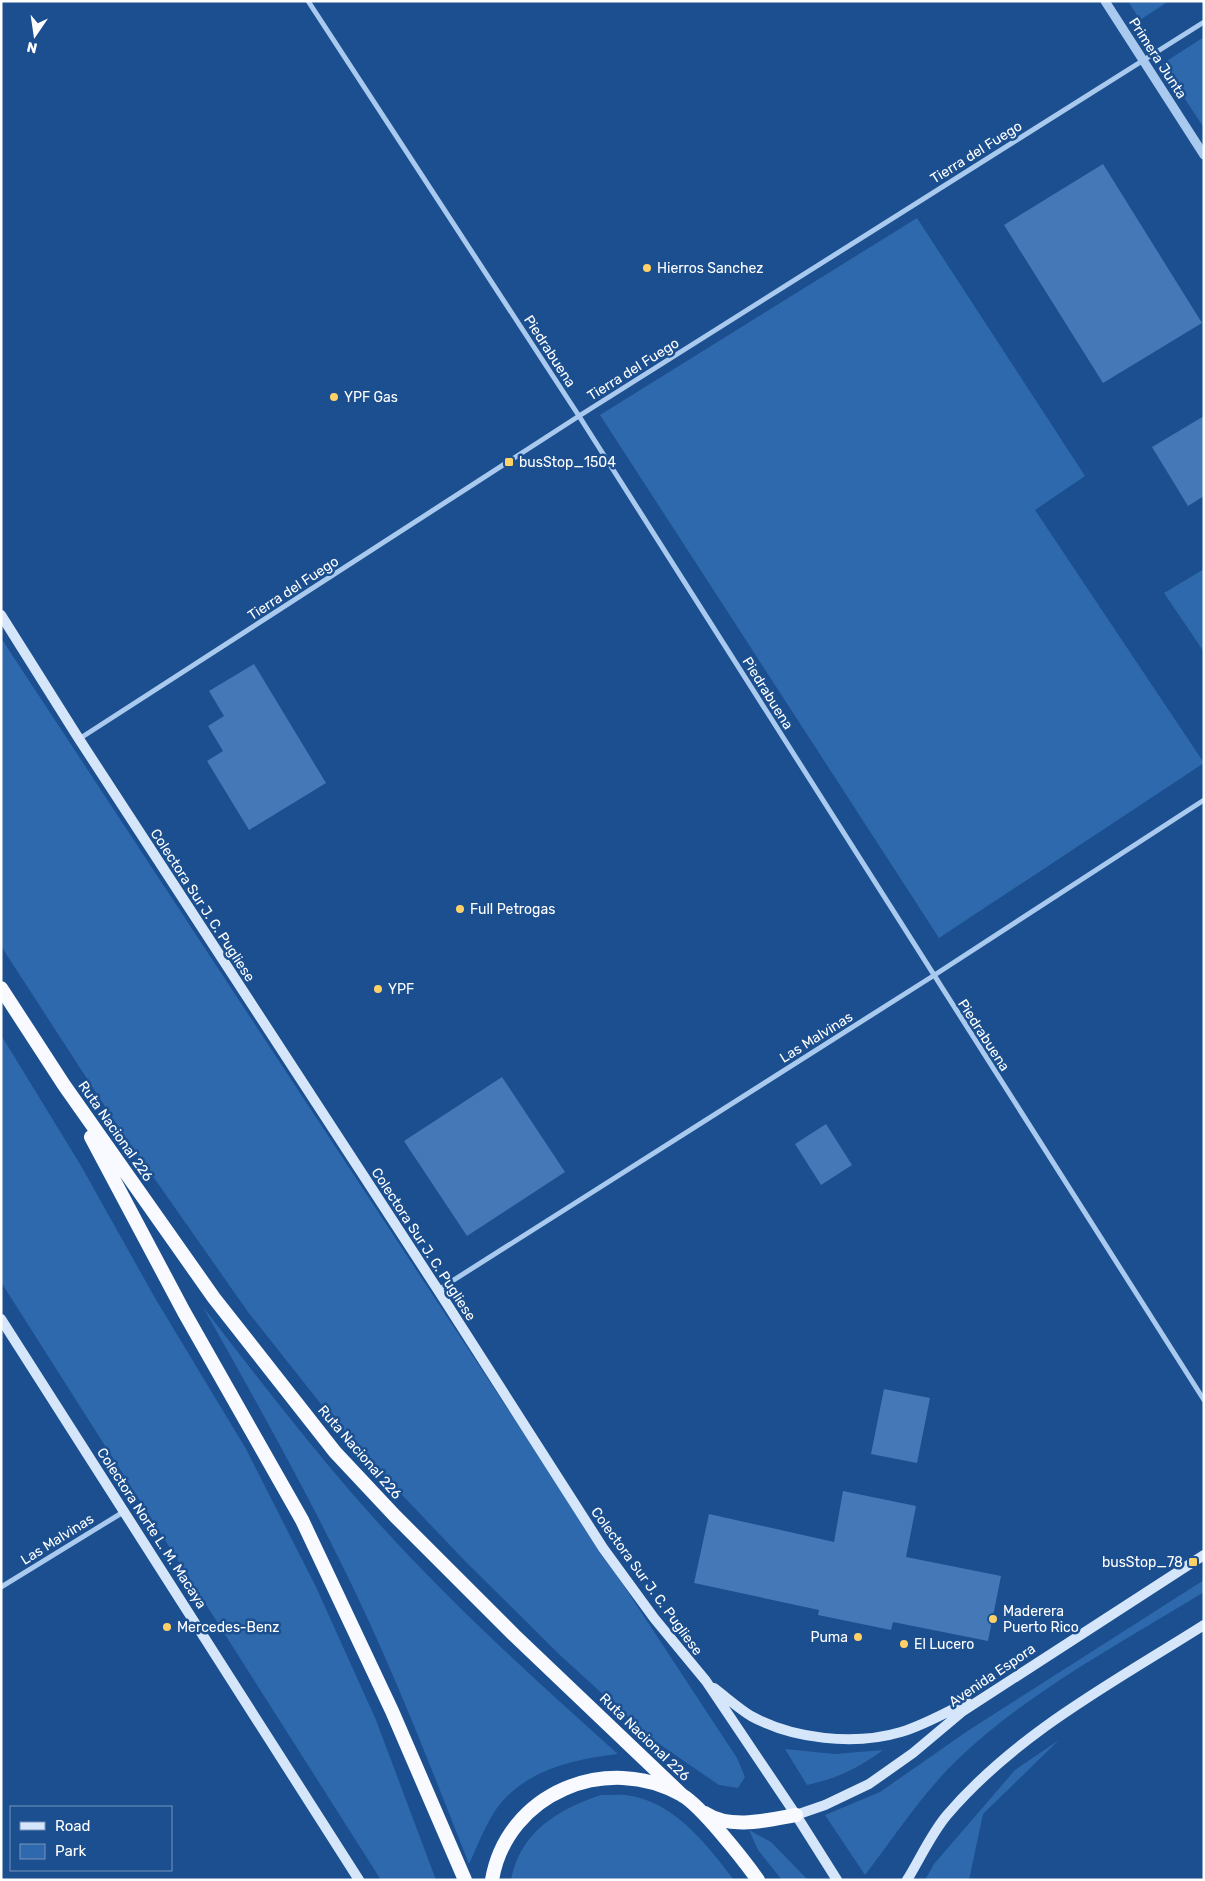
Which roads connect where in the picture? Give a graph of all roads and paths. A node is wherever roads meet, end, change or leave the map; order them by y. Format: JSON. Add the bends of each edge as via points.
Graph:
{"nodes":[{"id":1,"x":308,"y":1,"type":"edge"},
{"id":2,"x":1105,"y":1,"type":"edge"},
{"id":3,"x":1204,"y":22,"type":"edge"},
{"id":4,"x":1142,"y":60,"type":"junction"},
{"id":5,"x":1204,"y":155,"type":"edge"},
{"id":6,"x":579,"y":416,"type":"junction"},
{"id":7,"x":1,"y":615,"type":"edge"},
{"id":8,"x":78,"y":739,"type":"junction"},
{"id":9,"x":1204,"y":800,"type":"edge"},
{"id":10,"x":933,"y":976,"type":"junction"},
{"id":11,"x":1,"y":988,"type":"edge"},
{"id":12,"x":64,"y":1085,"type":"junction"},
{"id":13,"x":438,"y":1290,"type":"junction"},
{"id":14,"x":1,"y":1318,"type":"edge"},
{"id":15,"x":1204,"y":1400,"type":"edge"},
{"id":16,"x":126,"y":1510,"type":"junction"},
{"id":17,"x":1204,"y":1555,"type":"edge"},
{"id":18,"x":1,"y":1587,"type":"edge"},
{"id":19,"x":1204,"y":1625,"type":"edge"},
{"id":20,"x":706,"y":1681,"type":"junction"},
{"id":21,"x":1002,"y":1685,"type":"junction"},
{"id":22,"x":683,"y":1796,"type":"junction"},
{"id":23,"x":698,"y":1809,"type":"junction"},
{"id":24,"x":796,"y":1815,"type":"junction"},
{"id":25,"x":359,"y":1880,"type":"edge"},
{"id":26,"x":465,"y":1880,"type":"edge"},
{"id":27,"x":492,"y":1880,"type":"edge"},
{"id":28,"x":758,"y":1880,"type":"edge"},
{"id":29,"x":837,"y":1880,"type":"edge"},
{"id":30,"x":907,"y":1880,"type":"edge"}],
"edges":[{"from":1,"to":6,"type":"street","name":"Piedrabuena"},
{"from":2,"to":4,"type":"street","name":"Primera Junta"},
{"from":3,"to":4,"type":"street","name":"Tierra del Fuego"},
{"from":4,"to":5,"type":"street","name":"Primera Junta"},
{"from":4,"to":6,"type":"street","name":"Tierra del Fuego"},
{"from":6,"to":8,"type":"street","name":"Tierra del Fuego"},
{"from":6,"to":10,"type":"street","name":"Piedrabuena"},
{"from":7,"to":8,"type":"main road","name":"Colectora Sur J. C. Pugliese"},
{"from":8,"to":13,"type":"main road","name":"Colectora Sur J. C. Pugliese"},
{"from":9,"to":10,"type":"street","name":"Las Malvinas"},
{"from":10,"to":13,"type":"street","name":"Las Malvinas"},
{"from":10,"to":15,"type":"street","name":"Piedrabuena"},
{"from":11,"to":12,"type":"highway","name":"Ruta Nacional 226"},
{"from":12,"to":22,"type":"highway","name":"Ruta Nacional 226","via":[[214,1298],[336,1452],[514,1635]]},
{"from":12,"to":26,"type":"highway","name":"Ruta Nacional 226","via":[[184,1312],[302,1520],[388,1703]]},
{"from":13,"to":20,"type":"main road","name":"Colectora Sur J. C. Pugliese","via":[[603,1548],[654,1618]]},
{"from":14,"to":16,"type":"main road","name":"Colectora Norte L. M. Macaya"},
{"from":16,"to":18,"type":"street","name":"Las Malvinas"},
{"from":16,"to":25,"type":"main road","name":"Colectora Norte L. M. Macaya"},
{"from":17,"to":21,"type":"main road","name":"Avenida Espora"},
{"from":19,"to":30,"type":"main road","via":[[1041,1728],[1008,1755],[946,1816]]},
{"from":20,"to":21,"type":"main road","via":[[750,1715],[774,1725],[799,1733],[853,1739],[900,1732]]},
{"from":20,"to":24,"type":"main road","name":"Colectora Sur J. C. Pugliese"},
{"from":21,"to":24,"type":"main road","name":"Avenida Espora","via":[[869,1784]]},
{"from":22,"to":23,"type":"highway","name":"Ruta Nacional 226"},
{"from":22,"to":27,"type":"highway","name":"Ruta Nacional 226","via":[[632,1778],[613,1777],[567,1788],[541,1801],[516,1824],[505,1840]]},
{"from":23,"to":24,"type":"highway","via":[[710,1817],[732,1822]]},
{"from":23,"to":28,"type":"highway","name":"Ruta Nacional 226"},
{"from":24,"to":29,"type":"main road","name":"Colectora Sur J. C. Pugliese"}]}
